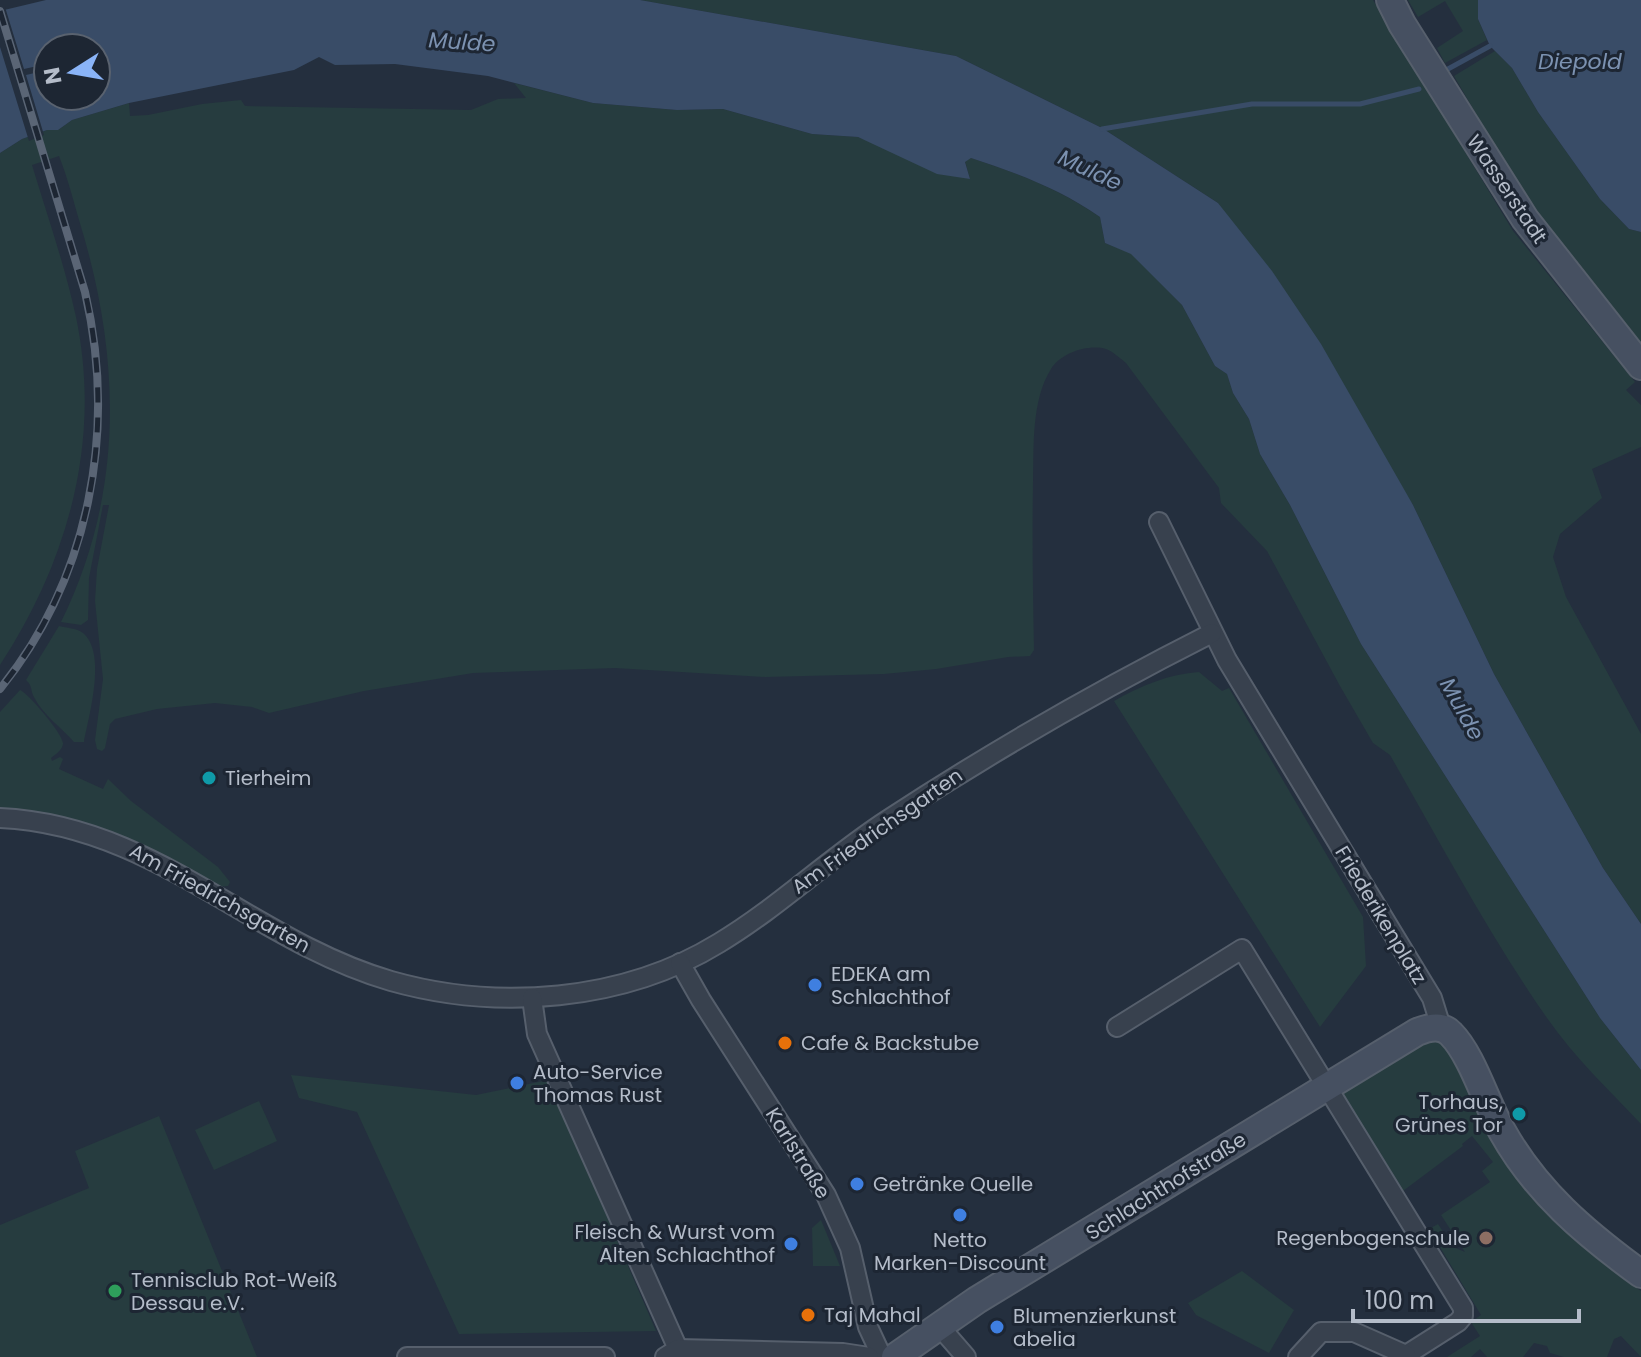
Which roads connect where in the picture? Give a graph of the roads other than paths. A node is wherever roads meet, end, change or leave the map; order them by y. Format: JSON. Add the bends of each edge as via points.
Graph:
{"nodes":[{"id":1,"x":1390,"y":0,"type":"edge"},
{"id":2,"x":1641,"y":366,"type":"edge"},
{"id":3,"x":1159,"y":522,"type":"dead end"},
{"id":4,"x":1212,"y":633,"type":"junction"},
{"id":5,"x":0,"y":818,"type":"edge"},
{"id":6,"x":680,"y":963,"type":"junction"},
{"id":7,"x":532,"y":998,"type":"junction"},
{"id":8,"x":1117,"y":1027,"type":"dead end"},
{"id":9,"x":1441,"y":1027,"type":"junction"},
{"id":10,"x":1326,"y":1088,"type":"junction"},
{"id":11,"x":1641,"y":1274,"type":"edge"},
{"id":12,"x":940,"y":1327,"type":"junction"},
{"id":13,"x":672,"y":1353,"type":"edge"},
{"id":14,"x":1407,"y":1356,"type":"edge"},
{"id":15,"x":407,"y":1357,"type":"edge"},
{"id":16,"x":605,"y":1357,"type":"edge"},
{"id":17,"x":869,"y":1357,"type":"edge"},
{"id":18,"x":882,"y":1357,"type":"edge"},
{"id":19,"x":895,"y":1357,"type":"edge"},
{"id":20,"x":966,"y":1357,"type":"edge"},
{"id":21,"x":1298,"y":1357,"type":"edge"}],
"edges":[{"from":1,"to":2,"type":"main road","name":"Wasserstadt","via":[[1525,219]]},
{"from":3,"to":4,"type":"street","name":"Friederikenplatz"},
{"from":4,"to":6,"type":"street","name":"Am Friedrichsgarten","via":[[964,770],[854,842],[726,938]]},
{"from":4,"to":9,"type":"street","name":"Friederikenplatz","via":[[1432,998]]},
{"from":5,"to":7,"type":"street","name":"Am Friedrichsgarten","via":[[63,825],[136,851],[350,967],[456,994]]},
{"from":6,"to":7,"type":"street","name":"Am Friedrichsgarten","via":[[612,985]]},
{"from":6,"to":18,"type":"street","name":"Karlstraße","via":[[832,1208],[850,1248],[868,1327]]},
{"from":7,"to":13,"type":"street","via":[[537,1034]]},
{"from":8,"to":10,"type":"street","via":[[1242,949]]},
{"from":9,"to":10,"type":"main road","name":"Schlachthofstraße","via":[[1417,1032]]},
{"from":9,"to":11,"type":"main road","name":"Friederikenplatz","via":[[1460,1047],[1501,1130],[1540,1188],[1583,1230]]},
{"from":10,"to":12,"type":"main road","name":"Schlachthofstraße"},
{"from":10,"to":14,"type":"street","via":[[1463,1308],[1458,1322]]},
{"from":12,"to":19,"type":"main road","name":"Schlachthofstraße"},
{"from":12,"to":20,"type":"street"},
{"from":13,"to":17,"type":"street"},
{"from":14,"to":21,"type":"street","via":[[1354,1332],[1321,1332]]},
{"from":15,"to":16,"type":"street"}]}
